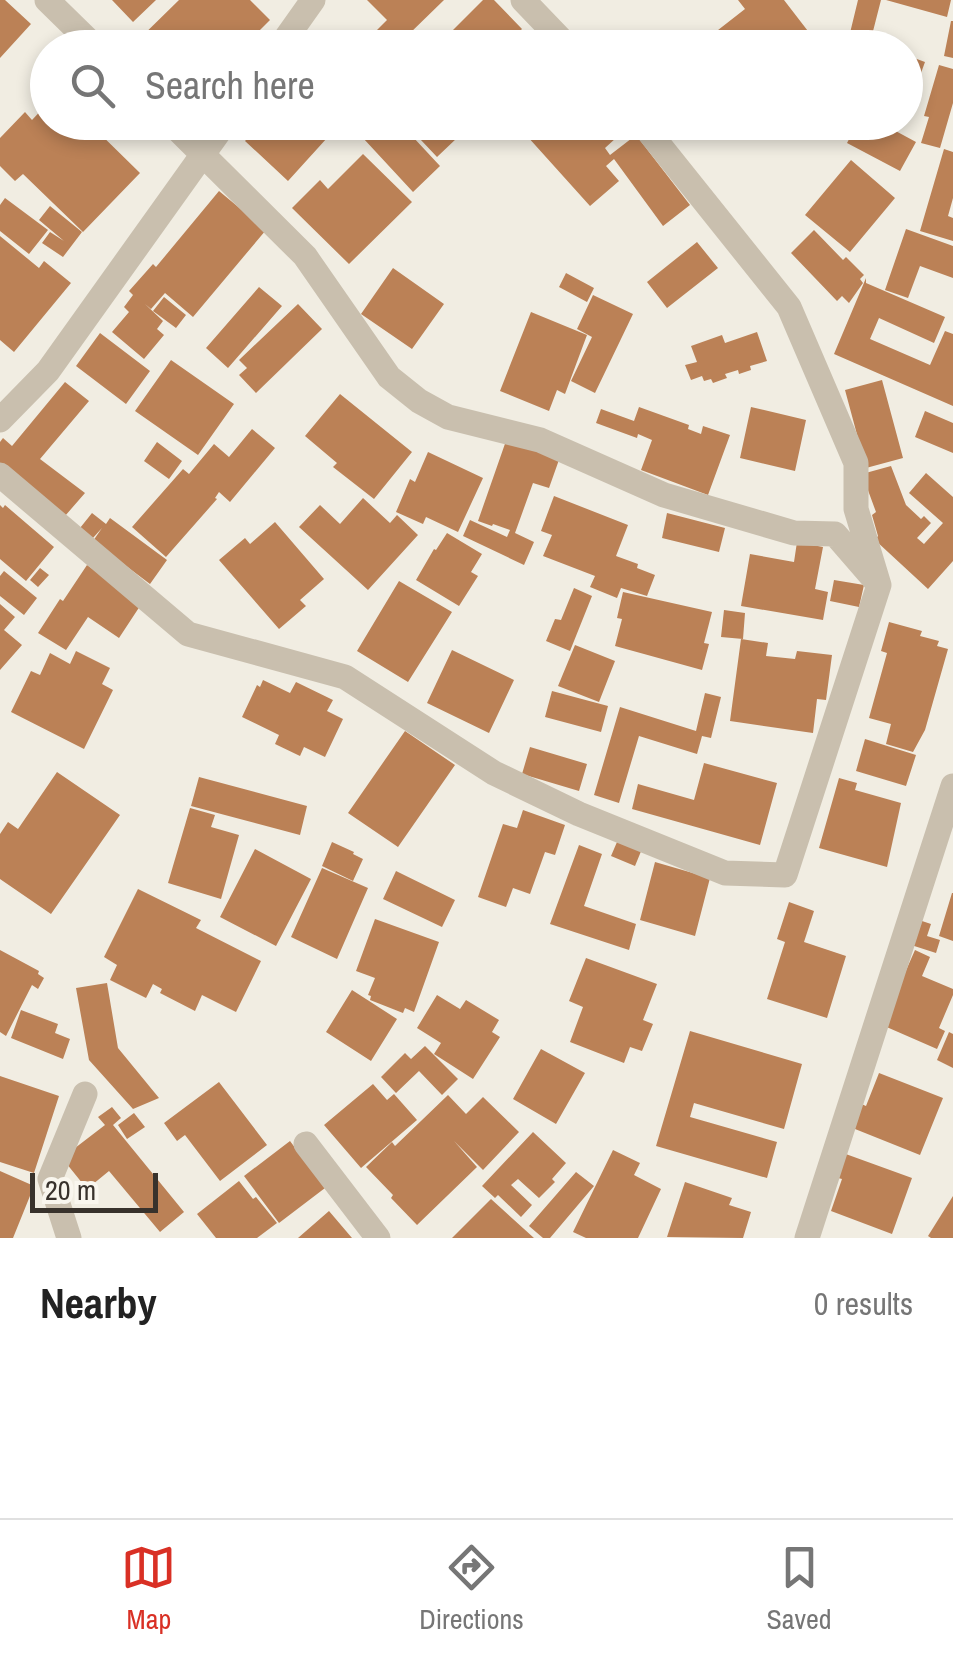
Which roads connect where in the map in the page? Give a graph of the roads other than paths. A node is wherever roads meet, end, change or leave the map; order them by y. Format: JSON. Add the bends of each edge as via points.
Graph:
{"nodes":[{"id":1,"x":47,"y":0,"type":"edge"},
{"id":2,"x":313,"y":0,"type":"edge"},
{"id":3,"x":523,"y":0,"type":"edge"},
{"id":4,"x":78,"y":30,"type":"edge"},
{"id":5,"x":291,"y":30,"type":"edge"},
{"id":6,"x":552,"y":30,"type":"edge"},
{"id":7,"x":187,"y":140,"type":"edge"},
{"id":8,"x":214,"y":140,"type":"edge"},
{"id":9,"x":655,"y":140,"type":"edge"},
{"id":10,"x":203,"y":156,"type":"junction"},
{"id":11,"x":0,"y":420,"type":"edge"},
{"id":12,"x":0,"y":476,"type":"edge"},
{"id":13,"x":880,"y":585,"type":"junction"},
{"id":14,"x":953,"y":786,"type":"edge"},
{"id":15,"x":85,"y":1094,"type":"dead end"},
{"id":16,"x":306,"y":1144,"type":"dead end"},
{"id":17,"x":69,"y":1238,"type":"edge"},
{"id":18,"x":378,"y":1238,"type":"edge"},
{"id":19,"x":807,"y":1238,"type":"edge"}],
"edges":[{"from":1,"to":4,"type":"street"},
{"from":2,"to":5,"type":"street"},
{"from":3,"to":6,"type":"street"},
{"from":7,"to":10,"type":"street"},
{"from":8,"to":10,"type":"street"},
{"from":9,"to":13,"type":"street","via":[[789,307],[856,463],[856,508]]},
{"from":10,"to":11,"type":"street","via":[[48,371]]},
{"from":10,"to":13,"type":"street","via":[[304,256],[389,377],[420,401],[448,417],[540,440],[664,495],[794,532],[835,534]]},
{"from":12,"to":13,"type":"street","via":[[188,634],[346,677],[494,773],[725,873],[785,875]]},
{"from":14,"to":19,"type":"street"},
{"from":15,"to":17,"type":"street","via":[[50,1179]]},
{"from":16,"to":18,"type":"street"}]}
